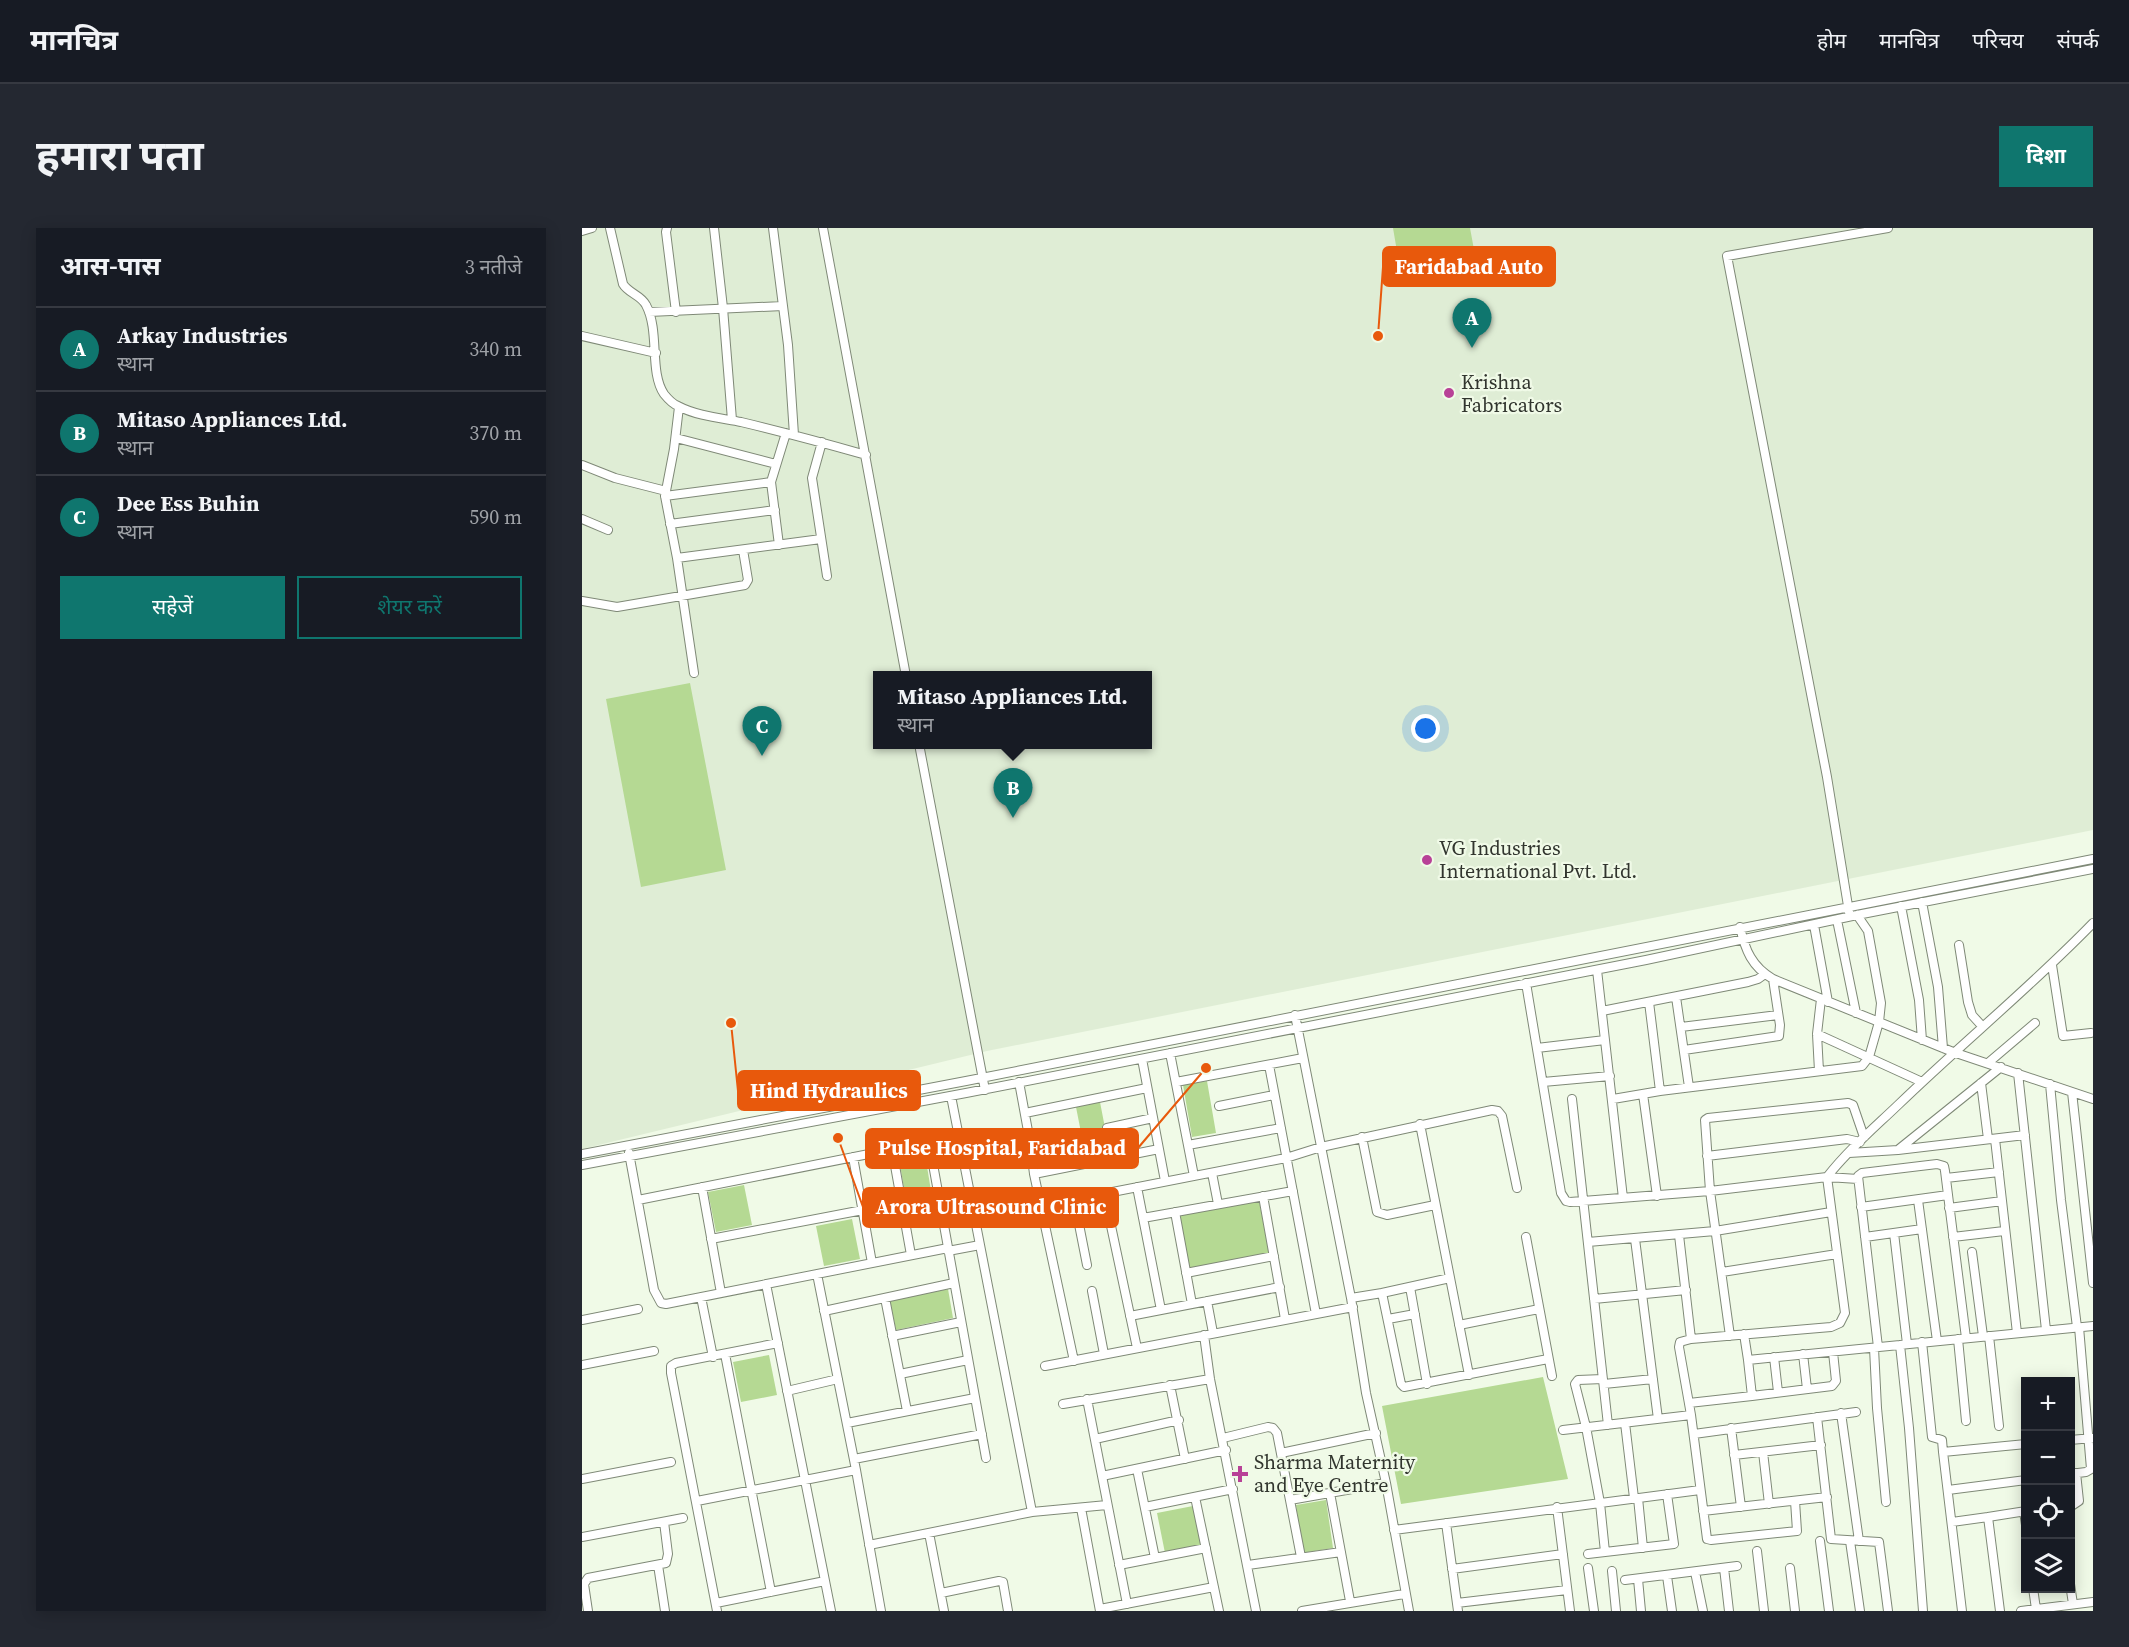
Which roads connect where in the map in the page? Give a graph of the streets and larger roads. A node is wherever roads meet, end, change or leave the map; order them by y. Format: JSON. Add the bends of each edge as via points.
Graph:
{"nodes":[{"id":1,"x":592,"y":228,"type":"edge"},
{"id":2,"x":610,"y":228,"type":"edge"},
{"id":3,"x":668,"y":228,"type":"edge"},
{"id":4,"x":714,"y":228,"type":"edge"},
{"id":5,"x":773,"y":228,"type":"edge"},
{"id":6,"x":823,"y":228,"type":"edge"},
{"id":7,"x":1888,"y":228,"type":"edge"},
{"id":8,"x":582,"y":231,"type":"edge"},
{"id":9,"x":783,"y":306,"type":"junction"},
{"id":10,"x":723,"y":308,"type":"junction"},
{"id":11,"x":649,"y":312,"type":"junction"},
{"id":12,"x":676,"y":312,"type":"junction"},
{"id":13,"x":582,"y":336,"type":"edge"},
{"id":14,"x":656,"y":354,"type":"junction"},
{"id":15,"x":679,"y":407,"type":"junction"},
{"id":16,"x":732,"y":420,"type":"junction"},
{"id":17,"x":790,"y":434,"type":"junction"},
{"id":18,"x":676,"y":438,"type":"junction"},
{"id":19,"x":822,"y":442,"type":"junction"},
{"id":20,"x":866,"y":454,"type":"junction"},
{"id":21,"x":777,"y":464,"type":"junction"},
{"id":22,"x":582,"y":465,"type":"edge"},
{"id":23,"x":771,"y":482,"type":"junction"},
{"id":24,"x":665,"y":494,"type":"junction"},
{"id":25,"x":775,"y":510,"type":"junction"},
{"id":26,"x":582,"y":519,"type":"edge"},
{"id":27,"x":670,"y":524,"type":"junction"},
{"id":28,"x":608,"y":530,"type":"dead end"},
{"id":29,"x":821,"y":539,"type":"junction"},
{"id":30,"x":779,"y":545,"type":"junction"},
{"id":31,"x":743,"y":550,"type":"junction"},
{"id":32,"x":677,"y":558,"type":"junction"},
{"id":33,"x":827,"y":576,"type":"dead end"},
{"id":34,"x":683,"y":596,"type":"junction"},
{"id":35,"x":582,"y":601,"type":"edge"},
{"id":36,"x":905,"y":671,"type":"edge"},
{"id":37,"x":694,"y":673,"type":"dead end"},
{"id":38,"x":920,"y":749,"type":"edge"},
{"id":39,"x":2093,"y":859,"type":"edge"},
{"id":40,"x":2093,"y":869,"type":"edge"},
{"id":41,"x":1922,"y":902,"type":"junction"},
{"id":42,"x":1848,"y":906,"type":"junction"},
{"id":43,"x":1901,"y":906,"type":"junction"},
{"id":44,"x":1854,"y":916,"type":"junction"},
{"id":45,"x":1837,"y":920,"type":"junction"},
{"id":46,"x":2093,"y":923,"type":"edge"},
{"id":47,"x":1815,"y":924,"type":"junction"},
{"id":48,"x":1740,"y":927,"type":"junction"},
{"id":49,"x":1743,"y":941,"type":"junction"},
{"id":50,"x":1959,"y":945,"type":"dead end"},
{"id":51,"x":2052,"y":965,"type":"junction"},
{"id":52,"x":1597,"y":970,"type":"junction"},
{"id":53,"x":1769,"y":977,"type":"junction"},
{"id":54,"x":1526,"y":983,"type":"junction"},
{"id":55,"x":1676,"y":997,"type":"junction"},
{"id":56,"x":1825,"y":1001,"type":"junction"},
{"id":57,"x":1649,"y":1002,"type":"junction"},
{"id":58,"x":1602,"y":1011,"type":"junction"},
{"id":59,"x":1856,"y":1013,"type":"junction"},
{"id":60,"x":1295,"y":1015,"type":"junction"},
{"id":61,"x":1778,"y":1015,"type":"junction"},
{"id":62,"x":1879,"y":1022,"type":"junction"},
{"id":63,"x":2036,"y":1023,"type":"dead end"},
{"id":64,"x":1982,"y":1026,"type":"junction"},
{"id":65,"x":1681,"y":1027,"type":"junction"},
{"id":66,"x":1297,"y":1028,"type":"junction"},
{"id":67,"x":2091,"y":1033,"type":"dead end"},
{"id":68,"x":1817,"y":1034,"type":"junction"},
{"id":69,"x":1605,"y":1040,"type":"junction"},
{"id":70,"x":1922,"y":1040,"type":"junction"},
{"id":71,"x":1537,"y":1048,"type":"junction"},
{"id":72,"x":1942,"y":1048,"type":"junction"},
{"id":73,"x":1684,"y":1050,"type":"junction"},
{"id":74,"x":1953,"y":1052,"type":"junction"},
{"id":75,"x":1170,"y":1053,"type":"junction"},
{"id":76,"x":1303,"y":1058,"type":"junction"},
{"id":77,"x":1869,"y":1058,"type":"junction"},
{"id":78,"x":1142,"y":1059,"type":"junction"},
{"id":79,"x":1988,"y":1063,"type":"junction"},
{"id":80,"x":1269,"y":1065,"type":"junction"},
{"id":81,"x":2001,"y":1067,"type":"junction"},
{"id":82,"x":1819,"y":1071,"type":"junction"},
{"id":83,"x":2018,"y":1073,"type":"junction"},
{"id":84,"x":994,"y":1075,"type":"junction"},
{"id":85,"x":1610,"y":1076,"type":"junction"},
{"id":86,"x":983,"y":1077,"type":"junction"},
{"id":87,"x":1019,"y":1082,"type":"junction"},
{"id":88,"x":1176,"y":1082,"type":"junction"},
{"id":89,"x":1543,"y":1082,"type":"junction"},
{"id":90,"x":1922,"y":1082,"type":"junction"},
{"id":91,"x":1981,"y":1083,"type":"junction"},
{"id":92,"x":2050,"y":1084,"type":"junction"},
{"id":93,"x":1689,"y":1087,"type":"junction"},
{"id":94,"x":996,"y":1088,"type":"junction"},
{"id":95,"x":1147,"y":1088,"type":"junction"},
{"id":96,"x":985,"y":1090,"type":"junction"},
{"id":97,"x":1660,"y":1092,"type":"junction"},
{"id":98,"x":2072,"y":1092,"type":"junction"},
{"id":99,"x":1643,"y":1094,"type":"junction"},
{"id":100,"x":1274,"y":1095,"type":"junction"},
{"id":101,"x":951,"y":1096,"type":"junction"},
{"id":102,"x":1572,"y":1099,"type":"dead end"},
{"id":103,"x":1613,"y":1099,"type":"junction"},
{"id":104,"x":2093,"y":1099,"type":"edge"},
{"id":105,"x":1219,"y":1106,"type":"dead end"},
{"id":106,"x":1025,"y":1113,"type":"junction"},
{"id":107,"x":1153,"y":1118,"type":"junction"},
{"id":108,"x":1420,"y":1124,"type":"junction"},
{"id":109,"x":1107,"y":1128,"type":"dead end"},
{"id":110,"x":1281,"y":1128,"type":"junction"},
{"id":111,"x":1077,"y":1134,"type":"dead end"},
{"id":112,"x":2025,"y":1135,"type":"junction"},
{"id":113,"x":959,"y":1136,"type":"junction"},
{"id":114,"x":1362,"y":1137,"type":"junction"},
{"id":115,"x":1862,"y":1139,"type":"junction"},
{"id":116,"x":1992,"y":1139,"type":"junction"},
{"id":117,"x":929,"y":1142,"type":"junction"},
{"id":118,"x":1030,"y":1142,"type":"junction"},
{"id":119,"x":1188,"y":1144,"type":"junction"},
{"id":120,"x":628,"y":1145,"type":"junction"},
{"id":121,"x":1321,"y":1147,"type":"junction"},
{"id":122,"x":892,"y":1149,"type":"junction"},
{"id":123,"x":1159,"y":1149,"type":"junction"},
{"id":124,"x":1898,"y":1150,"type":"junction"},
{"id":125,"x":1849,"y":1153,"type":"junction"},
{"id":126,"x":582,"y":1154,"type":"edge"},
{"id":127,"x":1707,"y":1156,"type":"junction"},
{"id":128,"x":630,"y":1157,"type":"junction"},
{"id":129,"x":853,"y":1157,"type":"junction"},
{"id":130,"x":1286,"y":1158,"type":"junction"},
{"id":131,"x":582,"y":1165,"type":"edge"},
{"id":132,"x":1999,"y":1172,"type":"junction"},
{"id":133,"x":1212,"y":1173,"type":"junction"},
{"id":134,"x":1034,"y":1174,"type":"junction"},
{"id":135,"x":1194,"y":1176,"type":"junction"},
{"id":136,"x":1827,"y":1177,"type":"junction"},
{"id":137,"x":1946,"y":1178,"type":"junction"},
{"id":138,"x":1858,"y":1179,"type":"junction"},
{"id":139,"x":1165,"y":1182,"type":"junction"},
{"id":140,"x":702,"y":1187,"type":"junction"},
{"id":141,"x":1137,"y":1187,"type":"junction"},
{"id":142,"x":1517,"y":1188,"type":"dead end"},
{"id":143,"x":1293,"y":1191,"type":"junction"},
{"id":144,"x":1710,"y":1191,"type":"junction"},
{"id":145,"x":1104,"y":1193,"type":"junction"},
{"id":146,"x":1947,"y":1195,"type":"junction"},
{"id":147,"x":1263,"y":1196,"type":"junction"},
{"id":148,"x":1657,"y":1196,"type":"junction"},
{"id":149,"x":1623,"y":1198,"type":"junction"},
{"id":150,"x":1074,"y":1199,"type":"junction"},
{"id":151,"x":638,"y":1200,"type":"junction"},
{"id":152,"x":1918,"y":1200,"type":"junction"},
{"id":153,"x":1583,"y":1201,"type":"junction"},
{"id":154,"x":2002,"y":1201,"type":"junction"},
{"id":155,"x":1218,"y":1204,"type":"junction"},
{"id":156,"x":1436,"y":1205,"type":"junction"},
{"id":157,"x":1041,"y":1206,"type":"junction"},
{"id":158,"x":1861,"y":1207,"type":"junction"},
{"id":159,"x":1949,"y":1208,"type":"junction"},
{"id":160,"x":862,"y":1210,"type":"junction"},
{"id":161,"x":1175,"y":1212,"type":"junction"},
{"id":162,"x":1831,"y":1212,"type":"junction"},
{"id":163,"x":1143,"y":1218,"type":"junction"},
{"id":164,"x":1922,"y":1229,"type":"junction"},
{"id":165,"x":1715,"y":1231,"type":"junction"},
{"id":166,"x":2004,"y":1231,"type":"junction"},
{"id":167,"x":1894,"y":1233,"type":"junction"},
{"id":168,"x":1679,"y":1235,"type":"junction"},
{"id":169,"x":1526,"y":1237,"type":"dead end"},
{"id":170,"x":1865,"y":1237,"type":"junction"},
{"id":171,"x":1953,"y":1237,"type":"junction"},
{"id":172,"x":711,"y":1239,"type":"junction"},
{"id":173,"x":1635,"y":1239,"type":"junction"},
{"id":174,"x":1588,"y":1242,"type":"junction"},
{"id":175,"x":980,"y":1245,"type":"junction"},
{"id":176,"x":948,"y":1250,"type":"junction"},
{"id":177,"x":1972,"y":1251,"type":"dead end"},
{"id":178,"x":1837,"y":1254,"type":"junction"},
{"id":179,"x":911,"y":1255,"type":"junction"},
{"id":180,"x":1274,"y":1256,"type":"junction"},
{"id":181,"x":872,"y":1263,"type":"junction"},
{"id":182,"x":1087,"y":1266,"type":"dead end"},
{"id":183,"x":1722,"y":1272,"type":"junction"},
{"id":184,"x":1186,"y":1273,"type":"junction"},
{"id":185,"x":817,"y":1274,"type":"junction"},
{"id":186,"x":1449,"y":1278,"type":"junction"},
{"id":187,"x":954,"y":1282,"type":"junction"},
{"id":188,"x":2093,"y":1283,"type":"edge"},
{"id":189,"x":766,"y":1284,"type":"junction"},
{"id":190,"x":1280,"y":1287,"type":"junction"},
{"id":191,"x":1410,"y":1287,"type":"junction"},
{"id":192,"x":1686,"y":1290,"type":"junction"},
{"id":193,"x":1092,"y":1291,"type":"dead end"},
{"id":194,"x":721,"y":1293,"type":"junction"},
{"id":195,"x":1382,"y":1293,"type":"junction"},
{"id":196,"x":1642,"y":1293,"type":"junction"},
{"id":197,"x":701,"y":1297,"type":"junction"},
{"id":198,"x":885,"y":1298,"type":"junction"},
{"id":199,"x":1594,"y":1299,"type":"junction"},
{"id":200,"x":1207,"y":1301,"type":"junction"},
{"id":201,"x":1352,"y":1302,"type":"junction"},
{"id":202,"x":1192,"y":1304,"type":"junction"},
{"id":203,"x":638,"y":1309,"type":"dead end"},
{"id":204,"x":1539,"y":1309,"type":"junction"},
{"id":205,"x":1161,"y":1310,"type":"junction"},
{"id":206,"x":824,"y":1311,"type":"junction"},
{"id":207,"x":1316,"y":1314,"type":"junction"},
{"id":208,"x":1414,"y":1314,"type":"junction"},
{"id":209,"x":1130,"y":1316,"type":"junction"},
{"id":210,"x":1388,"y":1319,"type":"junction"},
{"id":211,"x":582,"y":1320,"type":"edge"},
{"id":212,"x":1285,"y":1320,"type":"junction"},
{"id":213,"x":961,"y":1322,"type":"junction"},
{"id":214,"x":1459,"y":1325,"type":"junction"},
{"id":215,"x":2093,"y":1326,"type":"edge"},
{"id":216,"x":2078,"y":1327,"type":"junction"},
{"id":217,"x":2046,"y":1330,"type":"junction"},
{"id":218,"x":2017,"y":1333,"type":"junction"},
{"id":219,"x":1208,"y":1334,"type":"junction"},
{"id":220,"x":1744,"y":1334,"type":"junction"},
{"id":221,"x":892,"y":1336,"type":"junction"},
{"id":222,"x":1730,"y":1336,"type":"junction"},
{"id":223,"x":1986,"y":1336,"type":"junction"},
{"id":224,"x":1962,"y":1338,"type":"junction"},
{"id":225,"x":1690,"y":1339,"type":"junction"},
{"id":226,"x":1937,"y":1341,"type":"junction"},
{"id":227,"x":1922,"y":1342,"type":"junction"},
{"id":228,"x":778,"y":1343,"type":"junction"},
{"id":229,"x":1903,"y":1344,"type":"junction"},
{"id":230,"x":1137,"y":1348,"type":"junction"},
{"id":231,"x":1876,"y":1348,"type":"junction"},
{"id":232,"x":654,"y":1351,"type":"dead end"},
{"id":233,"x":1833,"y":1352,"type":"junction"},
{"id":234,"x":725,"y":1354,"type":"junction"},
{"id":235,"x":1104,"y":1354,"type":"junction"},
{"id":236,"x":1803,"y":1354,"type":"junction"},
{"id":237,"x":713,"y":1357,"type":"junction"},
{"id":238,"x":1774,"y":1357,"type":"junction"},
{"id":239,"x":1548,"y":1359,"type":"junction"},
{"id":240,"x":968,"y":1360,"type":"junction"},
{"id":241,"x":1074,"y":1360,"type":"junction"},
{"id":242,"x":1748,"y":1360,"type":"junction"},
{"id":243,"x":582,"y":1365,"type":"edge"},
{"id":244,"x":1045,"y":1366,"type":"dead end"},
{"id":245,"x":900,"y":1374,"type":"junction"},
{"id":246,"x":1469,"y":1375,"type":"junction"},
{"id":247,"x":1552,"y":1376,"type":"dead end"},
{"id":248,"x":1653,"y":1378,"type":"junction"},
{"id":249,"x":838,"y":1379,"type":"junction"},
{"id":250,"x":1210,"y":1379,"type":"junction"},
{"id":251,"x":1603,"y":1381,"type":"junction"},
{"id":252,"x":1427,"y":1384,"type":"junction"},
{"id":253,"x":1170,"y":1385,"type":"junction"},
{"id":254,"x":1807,"y":1389,"type":"junction"},
{"id":255,"x":787,"y":1391,"type":"junction"},
{"id":256,"x":1778,"y":1392,"type":"junction"},
{"id":257,"x":1752,"y":1396,"type":"junction"},
{"id":258,"x":975,"y":1398,"type":"junction"},
{"id":259,"x":1087,"y":1400,"type":"junction"},
{"id":260,"x":1689,"y":1403,"type":"junction"},
{"id":261,"x":1063,"y":1404,"type":"dead end"},
{"id":262,"x":907,"y":1411,"type":"junction"},
{"id":263,"x":1856,"y":1412,"type":"dead end"},
{"id":264,"x":1841,"y":1413,"type":"junction"},
{"id":265,"x":1691,"y":1415,"type":"junction"},
{"id":266,"x":1817,"y":1417,"type":"junction"},
{"id":267,"x":1658,"y":1419,"type":"junction"},
{"id":268,"x":1179,"y":1420,"type":"junction"},
{"id":269,"x":1966,"y":1421,"type":"dead end"},
{"id":270,"x":847,"y":1423,"type":"junction"},
{"id":271,"x":1625,"y":1423,"type":"junction"},
{"id":272,"x":1608,"y":1425,"type":"junction"},
{"id":273,"x":1999,"y":1426,"type":"dead end"},
{"id":274,"x":1586,"y":1427,"type":"junction"},
{"id":275,"x":1731,"y":1428,"type":"junction"},
{"id":276,"x":1563,"y":1430,"type":"dead end"},
{"id":277,"x":1376,"y":1433,"type":"junction"},
{"id":278,"x":982,"y":1434,"type":"junction"},
{"id":279,"x":1694,"y":1434,"type":"junction"},
{"id":280,"x":1223,"y":1438,"type":"junction"},
{"id":281,"x":2091,"y":1438,"type":"edge"},
{"id":282,"x":1095,"y":1439,"type":"junction"},
{"id":283,"x":2075,"y":1440,"type":"edge"},
{"id":284,"x":2021,"y":1444,"type":"edge"},
{"id":285,"x":1821,"y":1445,"type":"junction"},
{"id":286,"x":1226,"y":1450,"type":"junction"},
{"id":287,"x":1763,"y":1452,"type":"junction"},
{"id":288,"x":1943,"y":1452,"type":"junction"},
{"id":289,"x":1281,"y":1453,"type":"junction"},
{"id":290,"x":1734,"y":1455,"type":"junction"},
{"id":291,"x":986,"y":1458,"type":"dead end"},
{"id":292,"x":854,"y":1459,"type":"junction"},
{"id":293,"x":1185,"y":1459,"type":"junction"},
{"id":294,"x":670,"y":1462,"type":"dead end"},
{"id":295,"x":1137,"y":1469,"type":"junction"},
{"id":296,"x":856,"y":1470,"type":"junction"},
{"id":297,"x":2075,"y":1473,"type":"edge"},
{"id":298,"x":1102,"y":1476,"type":"junction"},
{"id":299,"x":582,"y":1479,"type":"edge"},
{"id":300,"x":805,"y":1480,"type":"junction"},
{"id":301,"x":2021,"y":1481,"type":"edge"},
{"id":302,"x":2075,"y":1482,"type":"edge"},
{"id":303,"x":1386,"y":1483,"type":"junction"},
{"id":304,"x":1233,"y":1489,"type":"junction"},
{"id":305,"x":1701,"y":1490,"type":"junction"},
{"id":306,"x":1948,"y":1490,"type":"junction"},
{"id":307,"x":751,"y":1491,"type":"junction"},
{"id":308,"x":1329,"y":1492,"type":"junction"},
{"id":309,"x":1667,"y":1494,"type":"junction"},
{"id":310,"x":1195,"y":1497,"type":"junction"},
{"id":311,"x":1827,"y":1497,"type":"junction"},
{"id":312,"x":1636,"y":1498,"type":"junction"},
{"id":313,"x":1290,"y":1500,"type":"junction"},
{"id":314,"x":697,"y":1501,"type":"junction"},
{"id":315,"x":1795,"y":1501,"type":"junction"},
{"id":316,"x":1886,"y":1502,"type":"dead end"},
{"id":317,"x":1600,"y":1503,"type":"junction"},
{"id":318,"x":1769,"y":1504,"type":"junction"},
{"id":319,"x":2075,"y":1504,"type":"edge"},
{"id":320,"x":1107,"y":1505,"type":"junction"},
{"id":321,"x":1145,"y":1507,"type":"junction"},
{"id":322,"x":1557,"y":1507,"type":"junction"},
{"id":323,"x":1741,"y":1507,"type":"junction"},
{"id":324,"x":1081,"y":1508,"type":"junction"},
{"id":325,"x":1703,"y":1511,"type":"junction"},
{"id":326,"x":1032,"y":1512,"type":"junction"},
{"id":327,"x":2021,"y":1512,"type":"edge"},
{"id":328,"x":1988,"y":1517,"type":"junction"},
{"id":329,"x":683,"y":1518,"type":"dead end"},
{"id":330,"x":664,"y":1522,"type":"junction"},
{"id":331,"x":1952,"y":1522,"type":"junction"},
{"id":332,"x":1446,"y":1523,"type":"junction"},
{"id":333,"x":1394,"y":1530,"type":"junction"},
{"id":334,"x":929,"y":1533,"type":"junction"},
{"id":335,"x":582,"y":1537,"type":"edge"},
{"id":336,"x":1820,"y":1541,"type":"dead end"},
{"id":337,"x":1854,"y":1541,"type":"junction"},
{"id":338,"x":869,"y":1545,"type":"junction"},
{"id":339,"x":1206,"y":1548,"type":"junction"},
{"id":340,"x":1643,"y":1548,"type":"junction"},
{"id":341,"x":1605,"y":1551,"type":"junction"},
{"id":342,"x":1757,"y":1551,"type":"dead end"},
{"id":343,"x":1341,"y":1552,"type":"junction"},
{"id":344,"x":1563,"y":1554,"type":"junction"},
{"id":345,"x":1588,"y":1554,"type":"dead end"},
{"id":346,"x":1301,"y":1557,"type":"junction"},
{"id":347,"x":1155,"y":1558,"type":"junction"},
{"id":348,"x":658,"y":1565,"type":"junction"},
{"id":349,"x":1119,"y":1565,"type":"junction"},
{"id":350,"x":1248,"y":1565,"type":"junction"},
{"id":351,"x":1737,"y":1566,"type":"dead end"},
{"id":352,"x":1588,"y":1568,"type":"dead end"},
{"id":353,"x":1724,"y":1568,"type":"junction"},
{"id":354,"x":1790,"y":1568,"type":"dead end"},
{"id":355,"x":1452,"y":1569,"type":"junction"},
{"id":356,"x":1612,"y":1571,"type":"dead end"},
{"id":357,"x":1695,"y":1572,"type":"junction"},
{"id":358,"x":1667,"y":1576,"type":"junction"},
{"id":359,"x":1638,"y":1579,"type":"junction"},
{"id":360,"x":1625,"y":1580,"type":"dead end"},
{"id":361,"x":825,"y":1581,"type":"junction"},
{"id":362,"x":1214,"y":1587,"type":"junction"},
{"id":363,"x":1567,"y":1590,"type":"junction"},
{"id":364,"x":771,"y":1592,"type":"junction"},
{"id":365,"x":941,"y":1593,"type":"junction"},
{"id":366,"x":2034,"y":1593,"type":"edge"},
{"id":367,"x":2071,"y":1593,"type":"edge"},
{"id":368,"x":1404,"y":1594,"type":"junction"},
{"id":369,"x":1350,"y":1601,"type":"junction"},
{"id":370,"x":2093,"y":1602,"type":"edge"},
{"id":371,"x":1127,"y":1604,"type":"junction"},
{"id":372,"x":2073,"y":1604,"type":"junction"},
{"id":373,"x":716,"y":1607,"type":"edge"},
{"id":374,"x":1457,"y":1607,"type":"edge"},
{"id":375,"x":2036,"y":1609,"type":"junction"},
{"id":376,"x":1100,"y":1610,"type":"edge"},
{"id":377,"x":588,"y":1611,"type":"edge"},
{"id":378,"x":664,"y":1611,"type":"edge"},
{"id":379,"x":831,"y":1611,"type":"edge"},
{"id":380,"x":881,"y":1611,"type":"edge"},
{"id":381,"x":944,"y":1611,"type":"edge"},
{"id":382,"x":1008,"y":1611,"type":"edge"},
{"id":383,"x":1219,"y":1611,"type":"edge"},
{"id":384,"x":1256,"y":1611,"type":"edge"},
{"id":385,"x":1302,"y":1611,"type":"edge"},
{"id":386,"x":1409,"y":1611,"type":"edge"},
{"id":387,"x":1570,"y":1611,"type":"edge"},
{"id":388,"x":1594,"y":1611,"type":"edge"},
{"id":389,"x":1616,"y":1611,"type":"edge"},
{"id":390,"x":1641,"y":1611,"type":"edge"},
{"id":391,"x":1672,"y":1611,"type":"edge"},
{"id":392,"x":1703,"y":1611,"type":"edge"},
{"id":393,"x":1729,"y":1611,"type":"edge"},
{"id":394,"x":1764,"y":1611,"type":"edge"},
{"id":395,"x":1795,"y":1611,"type":"edge"},
{"id":396,"x":1829,"y":1611,"type":"edge"},
{"id":397,"x":1860,"y":1611,"type":"edge"},
{"id":398,"x":1888,"y":1611,"type":"edge"},
{"id":399,"x":1923,"y":1611,"type":"edge"},
{"id":400,"x":1962,"y":1611,"type":"edge"},
{"id":401,"x":2000,"y":1611,"type":"edge"},
{"id":402,"x":2021,"y":1611,"type":"edge"}],
"edges":[{"from":1,"to":8,"type":"street"},
{"from":2,"to":11,"type":"street","via":[[622,284],[644,301]]},
{"from":3,"to":12,"type":"street"},
{"from":4,"to":10,"type":"street"},
{"from":5,"to":9,"type":"street"},
{"from":6,"to":20,"type":"street"},
{"from":7,"to":42,"type":"street","via":[[1727,256],[1825,765]]},
{"from":9,"to":10,"type":"street"},
{"from":9,"to":17,"type":"street"},
{"from":10,"to":12,"type":"street"},
{"from":10,"to":16,"type":"street"},
{"from":11,"to":12,"type":"street"},
{"from":11,"to":14,"type":"street"},
{"from":13,"to":14,"type":"street"},
{"from":14,"to":15,"type":"street","via":[[662,390]]},
{"from":15,"to":16,"type":"street"},
{"from":15,"to":18,"type":"street"},
{"from":16,"to":17,"type":"street"},
{"from":17,"to":19,"type":"street"},
{"from":17,"to":21,"type":"street"},
{"from":18,"to":21,"type":"street"},
{"from":18,"to":24,"type":"street"},
{"from":19,"to":20,"type":"street"},
{"from":19,"to":29,"type":"street","via":[[812,478]]},
{"from":20,"to":36,"type":"street"},
{"from":21,"to":23,"type":"street"},
{"from":22,"to":24,"type":"street"},
{"from":23,"to":24,"type":"street"},
{"from":23,"to":25,"type":"street"},
{"from":24,"to":27,"type":"street"},
{"from":25,"to":27,"type":"street"},
{"from":25,"to":30,"type":"street"},
{"from":26,"to":28,"type":"street"},
{"from":27,"to":32,"type":"street"},
{"from":29,"to":30,"type":"street"},
{"from":29,"to":33,"type":"street"},
{"from":30,"to":31,"type":"street"},
{"from":31,"to":32,"type":"street"},
{"from":31,"to":34,"type":"street","via":[[748,580],[745,585]]},
{"from":32,"to":34,"type":"street"},
{"from":34,"to":35,"type":"street","via":[[617,607]]},
{"from":34,"to":37,"type":"street"},
{"from":38,"to":86,"type":"street"},
{"from":39,"to":42,"type":"street"},
{"from":40,"to":41,"type":"street"},
{"from":41,"to":43,"type":"street"},
{"from":41,"to":72,"type":"street","via":[[1938,987]]},
{"from":42,"to":44,"type":"street"},
{"from":42,"to":48,"type":"street"},
{"from":43,"to":44,"type":"street"},
{"from":43,"to":70,"type":"street","via":[[1919,1000]]},
{"from":44,"to":45,"type":"street"},
{"from":44,"to":62,"type":"street","via":[[1868,931],[1881,1003]]},
{"from":45,"to":47,"type":"street"},
{"from":45,"to":59,"type":"street"},
{"from":46,"to":51,"type":"street"},
{"from":47,"to":49,"type":"street"},
{"from":47,"to":56,"type":"street"},
{"from":48,"to":49,"type":"street"},
{"from":48,"to":60,"type":"street"},
{"from":49,"to":52,"type":"street"},
{"from":49,"to":53,"type":"street","via":[[1755,966]]},
{"from":50,"to":64,"type":"street","via":[[1968,1002],[1972,1015]]},
{"from":51,"to":64,"type":"street"},
{"from":51,"to":67,"type":"street","via":[[2063,1036]]},
{"from":52,"to":54,"type":"street"},
{"from":52,"to":58,"type":"street"},
{"from":53,"to":55,"type":"street"},
{"from":53,"to":56,"type":"street"},
{"from":53,"to":61,"type":"street"},
{"from":54,"to":66,"type":"street"},
{"from":54,"to":71,"type":"street"},
{"from":55,"to":57,"type":"street"},
{"from":55,"to":65,"type":"street"},
{"from":56,"to":59,"type":"street"},
{"from":56,"to":68,"type":"street"},
{"from":57,"to":58,"type":"street"},
{"from":57,"to":97,"type":"street"},
{"from":58,"to":69,"type":"street"},
{"from":59,"to":62,"type":"street"},
{"from":60,"to":66,"type":"street"},
{"from":60,"to":84,"type":"street"},
{"from":61,"to":65,"type":"street"},
{"from":61,"to":73,"type":"street","via":[[1780,1033],[1776,1038]]},
{"from":62,"to":70,"type":"street"},
{"from":62,"to":77,"type":"street"},
{"from":63,"to":79,"type":"street"},
{"from":64,"to":74,"type":"street"},
{"from":65,"to":73,"type":"street"},
{"from":66,"to":75,"type":"street"},
{"from":66,"to":76,"type":"street"},
{"from":68,"to":77,"type":"street"},
{"from":68,"to":82,"type":"street"},
{"from":69,"to":71,"type":"street"},
{"from":69,"to":85,"type":"street"},
{"from":70,"to":72,"type":"street"},
{"from":71,"to":89,"type":"street"},
{"from":72,"to":74,"type":"street"},
{"from":73,"to":93,"type":"street"},
{"from":74,"to":79,"type":"street"},
{"from":74,"to":90,"type":"street"},
{"from":75,"to":78,"type":"street"},
{"from":75,"to":88,"type":"street"},
{"from":76,"to":80,"type":"street"},
{"from":76,"to":121,"type":"street"},
{"from":77,"to":82,"type":"street","via":[[1862,1066]]},
{"from":77,"to":90,"type":"street"},
{"from":78,"to":87,"type":"street"},
{"from":78,"to":95,"type":"street"},
{"from":79,"to":81,"type":"street"},
{"from":80,"to":88,"type":"street"},
{"from":80,"to":100,"type":"street"},
{"from":81,"to":83,"type":"street"},
{"from":81,"to":91,"type":"street"},
{"from":82,"to":93,"type":"street"},
{"from":83,"to":92,"type":"street"},
{"from":83,"to":112,"type":"street"},
{"from":84,"to":86,"type":"street"},
{"from":84,"to":94,"type":"street"},
{"from":85,"to":89,"type":"street"},
{"from":85,"to":103,"type":"street"},
{"from":86,"to":96,"type":"street"},
{"from":86,"to":120,"type":"street"},
{"from":87,"to":94,"type":"street"},
{"from":87,"to":106,"type":"street"},
{"from":88,"to":119,"type":"street"},
{"from":89,"to":153,"type":"street","via":[[1563,1197],[1570,1202]]},
{"from":90,"to":115,"type":"street"},
{"from":91,"to":116,"type":"street"},
{"from":91,"to":124,"type":"street"},
{"from":92,"to":98,"type":"street"},
{"from":92,"to":216,"type":"street"},
{"from":93,"to":97,"type":"street"},
{"from":94,"to":96,"type":"street"},
{"from":95,"to":106,"type":"street"},
{"from":95,"to":107,"type":"street"},
{"from":96,"to":101,"type":"street"},
{"from":97,"to":99,"type":"street"},
{"from":98,"to":104,"type":"street"},
{"from":98,"to":188,"type":"street"},
{"from":99,"to":103,"type":"street"},
{"from":99,"to":148,"type":"street"},
{"from":100,"to":105,"type":"street"},
{"from":100,"to":110,"type":"street"},
{"from":101,"to":113,"type":"street"},
{"from":101,"to":128,"type":"street"},
{"from":102,"to":153,"type":"street"},
{"from":103,"to":149,"type":"street"},
{"from":106,"to":118,"type":"street"},
{"from":107,"to":109,"type":"street"},
{"from":107,"to":123,"type":"street"},
{"from":108,"to":114,"type":"street"},
{"from":108,"to":142,"type":"street","via":[[1498,1111]]},
{"from":108,"to":156,"type":"street"},
{"from":110,"to":119,"type":"street"},
{"from":110,"to":130,"type":"street"},
{"from":111,"to":118,"type":"street"},
{"from":112,"to":116,"type":"street"},
{"from":112,"to":217,"type":"street"},
{"from":113,"to":117,"type":"street"},
{"from":113,"to":175,"type":"street"},
{"from":114,"to":121,"type":"street"},
{"from":114,"to":156,"type":"street","via":[[1377,1212],[1388,1215]]},
{"from":115,"to":125,"type":"street"},
{"from":115,"to":127,"type":"street"},
{"from":115,"to":127,"type":"street","via":[[1851,1103],[1708,1118],[1703,1124]]},
{"from":116,"to":124,"type":"street"},
{"from":116,"to":132,"type":"street"},
{"from":117,"to":122,"type":"street"},
{"from":117,"to":176,"type":"street"},
{"from":118,"to":134,"type":"street"},
{"from":119,"to":135,"type":"street"},
{"from":120,"to":126,"type":"street"},
{"from":120,"to":128,"type":"street"},
{"from":121,"to":130,"type":"street"},
{"from":121,"to":201,"type":"street"},
{"from":122,"to":129,"type":"street"},
{"from":122,"to":179,"type":"street"},
{"from":123,"to":134,"type":"street"},
{"from":123,"to":139,"type":"street"},
{"from":124,"to":125,"type":"street"},
{"from":125,"to":136,"type":"street"},
{"from":127,"to":144,"type":"street"},
{"from":128,"to":131,"type":"street"},
{"from":128,"to":151,"type":"street"},
{"from":129,"to":140,"type":"street"},
{"from":129,"to":160,"type":"street"},
{"from":130,"to":133,"type":"street"},
{"from":130,"to":143,"type":"street"},
{"from":132,"to":137,"type":"street"},
{"from":132,"to":154,"type":"street"},
{"from":133,"to":135,"type":"street"},
{"from":133,"to":155,"type":"street"},
{"from":134,"to":157,"type":"street"},
{"from":135,"to":139,"type":"street"},
{"from":136,"to":138,"type":"street"},
{"from":136,"to":144,"type":"street"},
{"from":136,"to":162,"type":"street"},
{"from":137,"to":138,"type":"street","via":[[1944,1166],[1937,1164],[1862,1173]]},
{"from":137,"to":146,"type":"street"},
{"from":138,"to":158,"type":"street"},
{"from":139,"to":141,"type":"street"},
{"from":140,"to":151,"type":"street"},
{"from":140,"to":172,"type":"street"},
{"from":141,"to":145,"type":"street"},
{"from":141,"to":163,"type":"street"},
{"from":143,"to":147,"type":"street"},
{"from":143,"to":207,"type":"street"},
{"from":144,"to":148,"type":"street"},
{"from":144,"to":165,"type":"street"},
{"from":145,"to":150,"type":"street"},
{"from":145,"to":209,"type":"street"},
{"from":146,"to":152,"type":"street"},
{"from":146,"to":159,"type":"street"},
{"from":147,"to":155,"type":"street"},
{"from":147,"to":180,"type":"street"},
{"from":148,"to":149,"type":"street"},
{"from":149,"to":153,"type":"street"},
{"from":150,"to":157,"type":"street"},
{"from":150,"to":182,"type":"street"},
{"from":151,"to":197,"type":"street","via":[[657,1298],[666,1304]]},
{"from":152,"to":158,"type":"street"},
{"from":152,"to":164,"type":"street"},
{"from":153,"to":174,"type":"street"},
{"from":154,"to":159,"type":"street"},
{"from":154,"to":166,"type":"street"},
{"from":155,"to":161,"type":"street"},
{"from":156,"to":186,"type":"street"},
{"from":157,"to":241,"type":"street"},
{"from":158,"to":170,"type":"street"},
{"from":159,"to":171,"type":"street"},
{"from":160,"to":172,"type":"street"},
{"from":160,"to":181,"type":"street"},
{"from":161,"to":163,"type":"street"},
{"from":161,"to":184,"type":"street"},
{"from":162,"to":165,"type":"street"},
{"from":162,"to":178,"type":"street"},
{"from":163,"to":205,"type":"street"},
{"from":164,"to":167,"type":"street"},
{"from":164,"to":226,"type":"street"},
{"from":165,"to":168,"type":"street"},
{"from":165,"to":183,"type":"street"},
{"from":166,"to":171,"type":"street"},
{"from":166,"to":218,"type":"street"},
{"from":167,"to":170,"type":"street"},
{"from":167,"to":229,"type":"street"},
{"from":168,"to":173,"type":"street"},
{"from":168,"to":192,"type":"street"},
{"from":169,"to":204,"type":"street"},
{"from":170,"to":231,"type":"street"},
{"from":171,"to":224,"type":"street"},
{"from":172,"to":194,"type":"street"},
{"from":173,"to":174,"type":"street"},
{"from":173,"to":196,"type":"street"},
{"from":174,"to":199,"type":"street"},
{"from":175,"to":176,"type":"street"},
{"from":175,"to":326,"type":"street"},
{"from":176,"to":179,"type":"street"},
{"from":176,"to":187,"type":"street"},
{"from":177,"to":223,"type":"street"},
{"from":178,"to":183,"type":"street"},
{"from":178,"to":220,"type":"street","via":[[1845,1313],[1840,1323]]},
{"from":179,"to":181,"type":"street"},
{"from":180,"to":184,"type":"street"},
{"from":180,"to":190,"type":"street"},
{"from":181,"to":185,"type":"street"},
{"from":183,"to":222,"type":"street"},
{"from":184,"to":202,"type":"street"},
{"from":185,"to":189,"type":"street"},
{"from":185,"to":206,"type":"street"},
{"from":186,"to":191,"type":"street"},
{"from":186,"to":214,"type":"street"},
{"from":187,"to":198,"type":"street"},
{"from":187,"to":213,"type":"street"},
{"from":189,"to":194,"type":"street"},
{"from":189,"to":228,"type":"street"},
{"from":190,"to":200,"type":"street"},
{"from":190,"to":212,"type":"street"},
{"from":191,"to":195,"type":"street"},
{"from":191,"to":208,"type":"street"},
{"from":192,"to":196,"type":"street"},
{"from":192,"to":225,"type":"street"},
{"from":193,"to":235,"type":"street"},
{"from":194,"to":197,"type":"street"},
{"from":195,"to":201,"type":"street"},
{"from":195,"to":210,"type":"street"},
{"from":196,"to":199,"type":"street"},
{"from":196,"to":248,"type":"street"},
{"from":197,"to":237,"type":"street"},
{"from":198,"to":206,"type":"street"},
{"from":198,"to":221,"type":"street"},
{"from":199,"to":251,"type":"street"},
{"from":200,"to":202,"type":"street"},
{"from":200,"to":219,"type":"street"},
{"from":201,"to":207,"type":"street"},
{"from":201,"to":277,"type":"street"},
{"from":202,"to":205,"type":"street"},
{"from":203,"to":211,"type":"street"},
{"from":204,"to":214,"type":"street"},
{"from":204,"to":239,"type":"street"},
{"from":205,"to":209,"type":"street"},
{"from":206,"to":249,"type":"street"},
{"from":207,"to":212,"type":"street"},
{"from":208,"to":210,"type":"street"},
{"from":208,"to":252,"type":"street"},
{"from":209,"to":230,"type":"street"},
{"from":210,"to":252,"type":"street","via":[[1401,1384],[1408,1388]]},
{"from":212,"to":219,"type":"street"},
{"from":213,"to":221,"type":"street"},
{"from":213,"to":240,"type":"street"},
{"from":214,"to":246,"type":"street"},
{"from":215,"to":216,"type":"street"},
{"from":216,"to":217,"type":"street"},
{"from":216,"to":281,"type":"street"},
{"from":217,"to":218,"type":"street"},
{"from":218,"to":223,"type":"street"},
{"from":219,"to":230,"type":"street"},
{"from":219,"to":250,"type":"street"},
{"from":220,"to":222,"type":"street"},
{"from":220,"to":242,"type":"street"},
{"from":221,"to":245,"type":"street"},
{"from":222,"to":225,"type":"street"},
{"from":223,"to":224,"type":"street"},
{"from":223,"to":273,"type":"street"},
{"from":224,"to":226,"type":"street"},
{"from":224,"to":269,"type":"street"},
{"from":225,"to":260,"type":"street","via":[[1680,1342],[1679,1347]]},
{"from":226,"to":227,"type":"street"},
{"from":227,"to":229,"type":"street"},
{"from":227,"to":288,"type":"street","via":[[1932,1437],[1942,1440]]},
{"from":228,"to":234,"type":"street"},
{"from":228,"to":255,"type":"street"},
{"from":229,"to":231,"type":"street"},
{"from":229,"to":399,"type":"street"},
{"from":230,"to":235,"type":"street"},
{"from":231,"to":233,"type":"street"},
{"from":231,"to":316,"type":"street"},
{"from":232,"to":243,"type":"street"},
{"from":233,"to":236,"type":"street"},
{"from":233,"to":254,"type":"street","via":[[1835,1384]]},
{"from":234,"to":237,"type":"street"},
{"from":234,"to":307,"type":"street"},
{"from":235,"to":241,"type":"street"},
{"from":236,"to":238,"type":"street"},
{"from":236,"to":254,"type":"street"},
{"from":237,"to":314,"type":"street","via":[[671,1366]]},
{"from":238,"to":242,"type":"street"},
{"from":238,"to":256,"type":"street"},
{"from":239,"to":246,"type":"street"},
{"from":239,"to":247,"type":"street"},
{"from":240,"to":245,"type":"street"},
{"from":240,"to":258,"type":"street"},
{"from":241,"to":244,"type":"street"},
{"from":242,"to":257,"type":"street"},
{"from":245,"to":262,"type":"street"},
{"from":246,"to":252,"type":"street"},
{"from":248,"to":251,"type":"street"},
{"from":248,"to":267,"type":"street"},
{"from":249,"to":255,"type":"street"},
{"from":249,"to":270,"type":"street"},
{"from":250,"to":253,"type":"street"},
{"from":250,"to":280,"type":"street"},
{"from":251,"to":272,"type":"street"},
{"from":251,"to":274,"type":"street","via":[[1576,1381]]},
{"from":253,"to":259,"type":"street"},
{"from":253,"to":268,"type":"street"},
{"from":254,"to":256,"type":"street"},
{"from":255,"to":300,"type":"street"},
{"from":256,"to":257,"type":"street"},
{"from":257,"to":260,"type":"street"},
{"from":258,"to":262,"type":"street"},
{"from":258,"to":278,"type":"street"},
{"from":259,"to":261,"type":"street"},
{"from":259,"to":282,"type":"street"},
{"from":260,"to":265,"type":"street"},
{"from":262,"to":270,"type":"street"},
{"from":263,"to":264,"type":"street"},
{"from":264,"to":266,"type":"street"},
{"from":264,"to":337,"type":"street"},
{"from":265,"to":267,"type":"street"},
{"from":265,"to":279,"type":"street"},
{"from":266,"to":275,"type":"street"},
{"from":266,"to":285,"type":"street"},
{"from":267,"to":271,"type":"street"},
{"from":268,"to":282,"type":"street"},
{"from":268,"to":293,"type":"street"},
{"from":270,"to":292,"type":"street"},
{"from":271,"to":272,"type":"street"},
{"from":271,"to":312,"type":"street"},
{"from":272,"to":274,"type":"street"},
{"from":274,"to":276,"type":"street"},
{"from":274,"to":317,"type":"street"},
{"from":275,"to":279,"type":"street"},
{"from":275,"to":290,"type":"street"},
{"from":277,"to":289,"type":"street"},
{"from":277,"to":303,"type":"street"},
{"from":278,"to":291,"type":"street"},
{"from":278,"to":292,"type":"street"},
{"from":279,"to":305,"type":"street"},
{"from":280,"to":286,"type":"street"},
{"from":280,"to":289,"type":"street","via":[[1273,1428]]},
{"from":281,"to":283,"type":"street"},
{"from":281,"to":297,"type":"street","via":[[2091,1469]]},
{"from":282,"to":298,"type":"street"},
{"from":284,"to":288,"type":"street"},
{"from":285,"to":287,"type":"street"},
{"from":285,"to":311,"type":"street"},
{"from":286,"to":293,"type":"street"},
{"from":286,"to":304,"type":"street"},
{"from":287,"to":290,"type":"street"},
{"from":287,"to":318,"type":"street"},
{"from":288,"to":306,"type":"street"},
{"from":289,"to":313,"type":"street"},
{"from":290,"to":323,"type":"street"},
{"from":292,"to":296,"type":"street"},
{"from":293,"to":295,"type":"street"},
{"from":294,"to":299,"type":"street"},
{"from":295,"to":298,"type":"street"},
{"from":295,"to":321,"type":"street"},
{"from":296,"to":300,"type":"street"},
{"from":296,"to":338,"type":"street"},
{"from":298,"to":320,"type":"street"},
{"from":300,"to":307,"type":"street"},
{"from":300,"to":361,"type":"street"},
{"from":301,"to":306,"type":"street"},
{"from":302,"to":319,"type":"street","via":[[2079,1501]]},
{"from":303,"to":308,"type":"street"},
{"from":303,"to":333,"type":"street"},
{"from":304,"to":310,"type":"street"},
{"from":304,"to":350,"type":"street"},
{"from":305,"to":309,"type":"street"},
{"from":305,"to":325,"type":"street"},
{"from":306,"to":331,"type":"street"},
{"from":307,"to":314,"type":"street"},
{"from":307,"to":364,"type":"street"},
{"from":308,"to":313,"type":"street"},
{"from":308,"to":343,"type":"street"},
{"from":309,"to":312,"type":"street"},
{"from":309,"to":340,"type":"street","via":[[1674,1544]]},
{"from":310,"to":321,"type":"street"},
{"from":310,"to":339,"type":"street"},
{"from":311,"to":315,"type":"street"},
{"from":311,"to":337,"type":"street","via":[[1831,1539]]},
{"from":312,"to":317,"type":"street"},
{"from":312,"to":340,"type":"street"},
{"from":313,"to":346,"type":"street"},
{"from":314,"to":373,"type":"street"},
{"from":315,"to":318,"type":"street"},
{"from":315,"to":325,"type":"street","via":[[1797,1531],[1711,1540],[1705,1534]]},
{"from":317,"to":322,"type":"street"},
{"from":317,"to":341,"type":"street"},
{"from":318,"to":323,"type":"street"},
{"from":320,"to":324,"type":"street"},
{"from":320,"to":349,"type":"street"},
{"from":321,"to":347,"type":"street"},
{"from":322,"to":332,"type":"street"},
{"from":322,"to":344,"type":"street"},
{"from":323,"to":325,"type":"street"},
{"from":324,"to":326,"type":"street"},
{"from":324,"to":376,"type":"street"},
{"from":326,"to":334,"type":"street"},
{"from":327,"to":328,"type":"street"},
{"from":328,"to":331,"type":"street"},
{"from":328,"to":401,"type":"street"},
{"from":329,"to":330,"type":"street"},
{"from":330,"to":335,"type":"street"},
{"from":330,"to":348,"type":"street","via":[[668,1558]]},
{"from":331,"to":400,"type":"street"},
{"from":332,"to":333,"type":"street"},
{"from":332,"to":355,"type":"street"},
{"from":333,"to":368,"type":"street"},
{"from":334,"to":338,"type":"street"},
{"from":334,"to":365,"type":"street"},
{"from":336,"to":396,"type":"street"},
{"from":337,"to":397,"type":"street"},
{"from":337,"to":398,"type":"street","via":[[1876,1541],[1880,1545]]},
{"from":338,"to":380,"type":"street"},
{"from":339,"to":347,"type":"street"},
{"from":339,"to":362,"type":"street"},
{"from":340,"to":341,"type":"street"},
{"from":341,"to":345,"type":"street"},
{"from":342,"to":394,"type":"street"},
{"from":343,"to":346,"type":"street"},
{"from":343,"to":369,"type":"street"},
{"from":344,"to":355,"type":"street"},
{"from":344,"to":363,"type":"street"},
{"from":346,"to":350,"type":"street"},
{"from":347,"to":349,"type":"street"},
{"from":348,"to":377,"type":"street","via":[[588,1578],[584,1584]]},
{"from":348,"to":378,"type":"street"},
{"from":349,"to":371,"type":"street"},
{"from":350,"to":384,"type":"street"},
{"from":351,"to":353,"type":"street"},
{"from":352,"to":388,"type":"street"},
{"from":353,"to":357,"type":"street"},
{"from":353,"to":393,"type":"street"},
{"from":354,"to":395,"type":"street"},
{"from":355,"to":374,"type":"street"},
{"from":356,"to":389,"type":"street"},
{"from":357,"to":358,"type":"street"},
{"from":357,"to":392,"type":"street"},
{"from":358,"to":359,"type":"street"},
{"from":358,"to":391,"type":"street"},
{"from":359,"to":360,"type":"street"},
{"from":359,"to":390,"type":"street"},
{"from":361,"to":364,"type":"street"},
{"from":361,"to":379,"type":"street"},
{"from":362,"to":371,"type":"street"},
{"from":362,"to":383,"type":"street"},
{"from":363,"to":374,"type":"street"},
{"from":363,"to":387,"type":"street"},
{"from":364,"to":373,"type":"street"},
{"from":365,"to":381,"type":"street"},
{"from":365,"to":382,"type":"street","via":[[1003,1582]]},
{"from":366,"to":375,"type":"street"},
{"from":367,"to":372,"type":"street"},
{"from":368,"to":369,"type":"street"},
{"from":368,"to":386,"type":"street"},
{"from":369,"to":385,"type":"street"},
{"from":370,"to":372,"type":"street"},
{"from":371,"to":376,"type":"street"},
{"from":372,"to":375,"type":"street"},
{"from":375,"to":402,"type":"street"}]}
